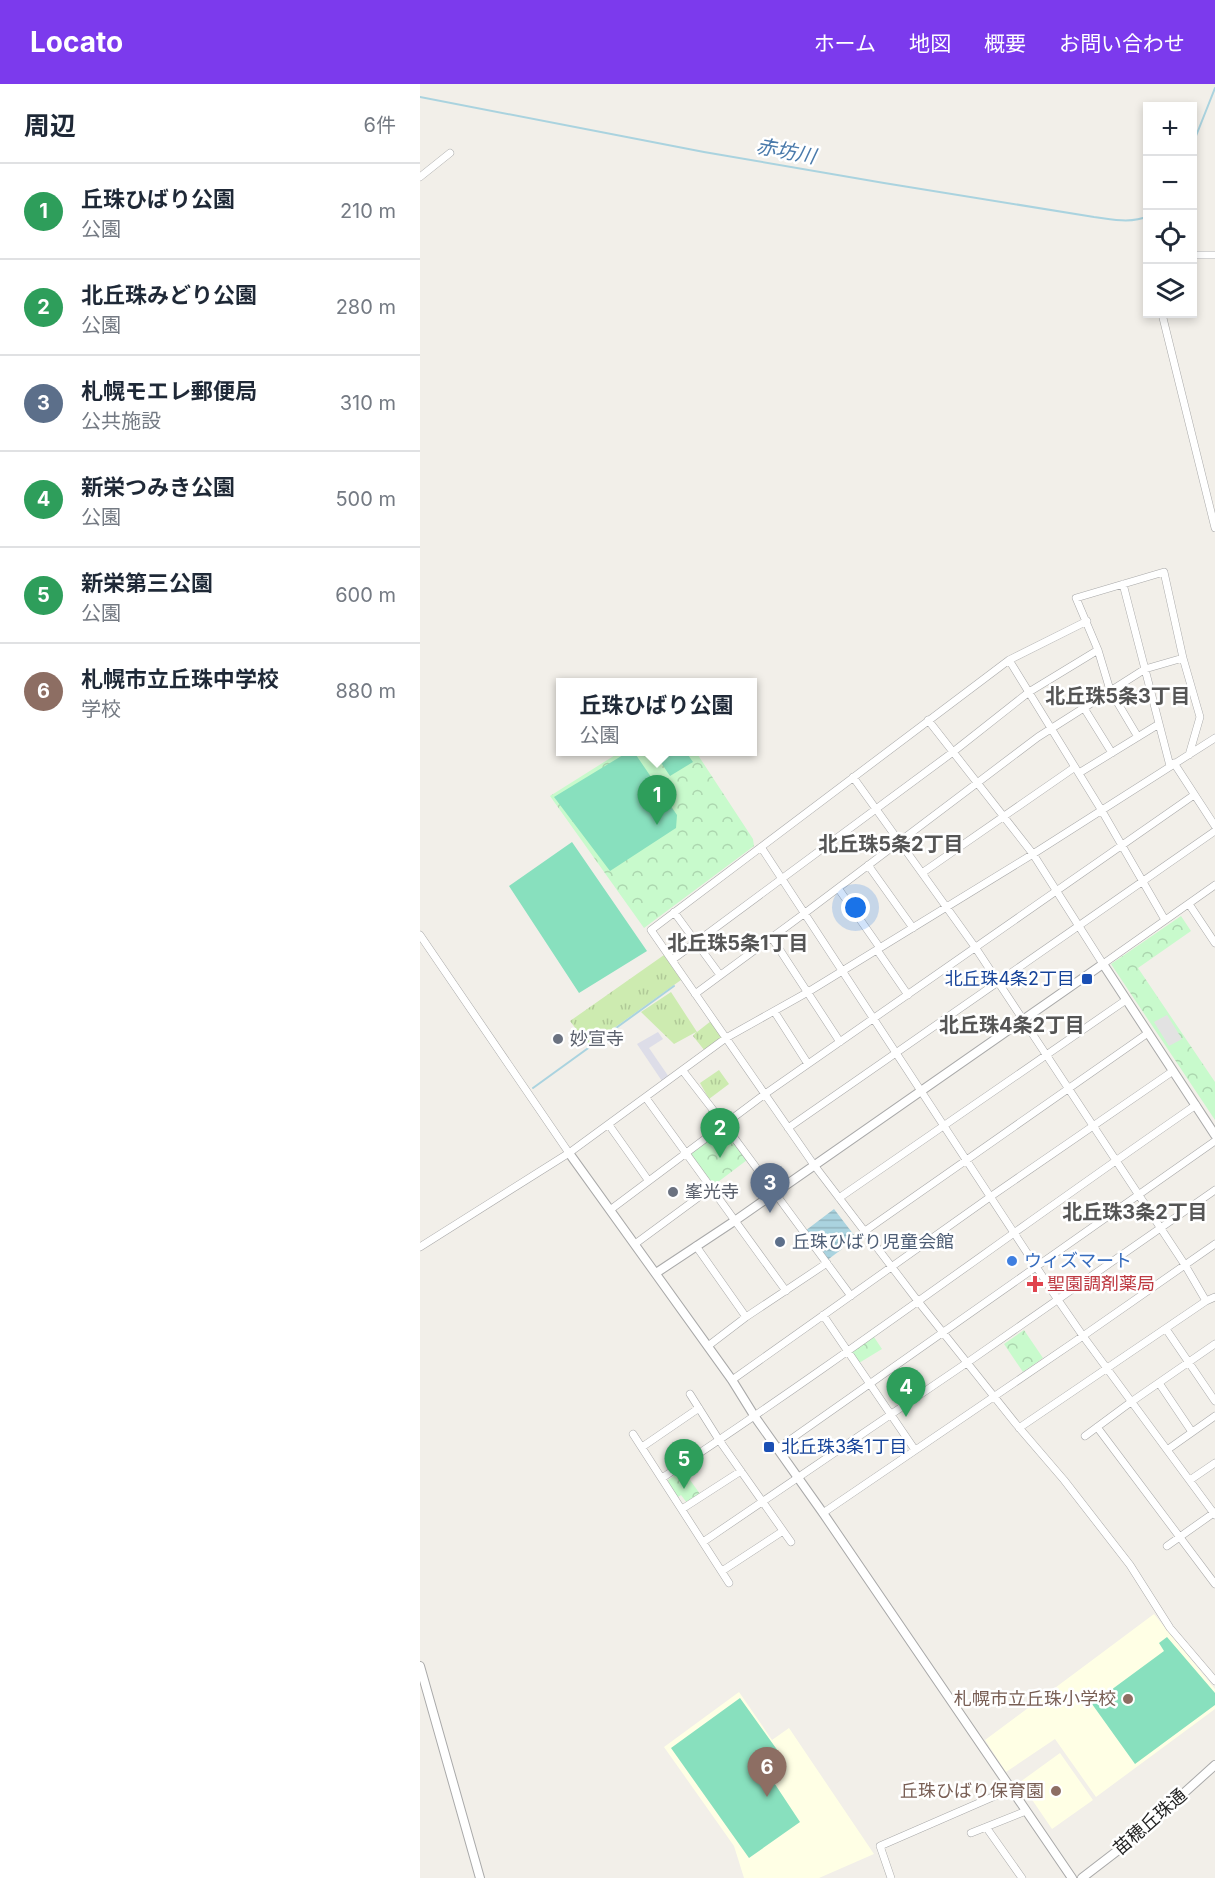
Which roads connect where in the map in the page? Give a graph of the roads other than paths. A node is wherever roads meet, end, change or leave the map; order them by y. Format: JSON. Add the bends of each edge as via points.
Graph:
{"nodes":[{"id":1,"x":450,"y":153,"type":"dead end"},
{"id":2,"x":420,"y":177,"type":"edge"},
{"id":3,"x":1197,"y":255,"type":"edge"},
{"id":4,"x":1215,"y":255,"type":"edge"},
{"id":5,"x":1163,"y":318,"type":"edge"},
{"id":6,"x":1215,"y":528,"type":"edge"},
{"id":7,"x":1123,"y":584,"type":"junction"},
{"id":8,"x":1087,"y":621,"type":"junction"},
{"id":9,"x":1098,"y":650,"type":"junction"},
{"id":10,"x":1183,"y":657,"type":"junction"},
{"id":11,"x":1009,"y":660,"type":"junction"},
{"id":12,"x":1145,"y":669,"type":"junction"},
{"id":13,"x":1110,"y":690,"type":"junction"},
{"id":14,"x":1029,"y":692,"type":"junction"},
{"id":15,"x":1084,"y":708,"type":"junction"},
{"id":16,"x":928,"y":720,"type":"junction"},
{"id":17,"x":1159,"y":724,"type":"junction"},
{"id":18,"x":1052,"y":728,"type":"junction"},
{"id":19,"x":1138,"y":737,"type":"junction"},
{"id":20,"x":1215,"y":738,"type":"edge"},
{"id":21,"x":953,"y":752,"type":"junction"},
{"id":22,"x":1112,"y":753,"type":"junction"},
{"id":23,"x":1190,"y":754,"type":"junction"},
{"id":24,"x":1172,"y":765,"type":"junction"},
{"id":25,"x":1077,"y":770,"type":"junction"},
{"id":26,"x":853,"y":777,"type":"junction"},
{"id":27,"x":979,"y":783,"type":"junction"},
{"id":28,"x":1194,"y":795,"type":"junction"},
{"id":29,"x":876,"y":808,"type":"junction"},
{"id":30,"x":1102,"y":811,"type":"junction"},
{"id":31,"x":1005,"y":817,"type":"junction"},
{"id":32,"x":1215,"y":826,"type":"edge"},
{"id":33,"x":1215,"y":831,"type":"edge"},
{"id":34,"x":900,"y":842,"type":"junction"},
{"id":35,"x":1122,"y":845,"type":"junction"},
{"id":36,"x":760,"y":847,"type":"junction"},
{"id":37,"x":1034,"y":854,"type":"junction"},
{"id":38,"x":868,"y":865,"type":"junction"},
{"id":39,"x":922,"y":873,"type":"junction"},
{"id":40,"x":782,"y":879,"type":"junction"},
{"id":41,"x":1142,"y":881,"type":"junction"},
{"id":42,"x":1215,"y":885,"type":"edge"},
{"id":43,"x":838,"y":888,"type":"junction"},
{"id":44,"x":1056,"y":890,"type":"junction"},
{"id":45,"x":1189,"y":903,"type":"junction"},
{"id":46,"x":947,"y":907,"type":"junction"},
{"id":47,"x":674,"y":912,"type":"junction"},
{"id":48,"x":805,"y":913,"type":"junction"},
{"id":49,"x":1165,"y":920,"type":"junction"},
{"id":50,"x":1079,"y":925,"type":"junction"},
{"id":51,"x":913,"y":928,"type":"junction"},
{"id":52,"x":420,"y":936,"type":"edge"},
{"id":53,"x":772,"y":938,"type":"junction"},
{"id":54,"x":696,"y":942,"type":"junction"},
{"id":55,"x":1215,"y":943,"type":"edge"},
{"id":56,"x":975,"y":947,"type":"junction"},
{"id":57,"x":879,"y":949,"type":"junction"},
{"id":58,"x":672,"y":960,"type":"junction"},
{"id":59,"x":1102,"y":964,"type":"junction"},
{"id":60,"x":843,"y":971,"type":"junction"},
{"id":61,"x":720,"y":975,"type":"junction"},
{"id":62,"x":998,"y":982,"type":"junction"},
{"id":63,"x":808,"y":992,"type":"junction"},
{"id":64,"x":695,"y":994,"type":"junction"},
{"id":65,"x":908,"y":994,"type":"junction"},
{"id":66,"x":1126,"y":1000,"type":"junction"},
{"id":67,"x":774,"y":1011,"type":"junction"},
{"id":68,"x":874,"y":1018,"type":"junction"},
{"id":69,"x":1022,"y":1020,"type":"junction"},
{"id":70,"x":1148,"y":1033,"type":"junction"},
{"id":71,"x":726,"y":1038,"type":"junction"},
{"id":72,"x":840,"y":1042,"type":"junction"},
{"id":73,"x":896,"y":1054,"type":"junction"},
{"id":74,"x":1046,"y":1055,"type":"junction"},
{"id":75,"x":808,"y":1064,"type":"junction"},
{"id":76,"x":683,"y":1071,"type":"junction"},
{"id":77,"x":1173,"y":1071,"type":"junction"},
{"id":78,"x":920,"y":1090,"type":"junction"},
{"id":79,"x":1068,"y":1090,"type":"junction"},
{"id":80,"x":765,"y":1094,"type":"junction"},
{"id":81,"x":646,"y":1098,"type":"junction"},
{"id":82,"x":1196,"y":1105,"type":"junction"},
{"id":83,"x":724,"y":1124,"type":"junction"},
{"id":84,"x":609,"y":1125,"type":"junction"},
{"id":85,"x":944,"y":1126,"type":"junction"},
{"id":86,"x":1093,"y":1126,"type":"junction"},
{"id":87,"x":788,"y":1128,"type":"junction"},
{"id":88,"x":1215,"y":1135,"type":"edge"},
{"id":89,"x":1215,"y":1141,"type":"edge"},
{"id":90,"x":685,"y":1152,"type":"junction"},
{"id":91,"x":569,"y":1154,"type":"junction"},
{"id":92,"x":966,"y":1160,"type":"junction"},
{"id":93,"x":1115,"y":1160,"type":"junction"},
{"id":94,"x":814,"y":1165,"type":"junction"},
{"id":95,"x":648,"y":1180,"type":"junction"},
{"id":96,"x":711,"y":1188,"type":"junction"},
{"id":97,"x":1215,"y":1190,"type":"edge"},
{"id":98,"x":775,"y":1192,"type":"junction"},
{"id":99,"x":1137,"y":1194,"type":"junction"},
{"id":100,"x":990,"y":1197,"type":"junction"},
{"id":101,"x":840,"y":1198,"type":"junction"},
{"id":102,"x":610,"y":1210,"type":"junction"},
{"id":103,"x":736,"y":1220,"type":"junction"},
{"id":104,"x":1160,"y":1228,"type":"junction"},
{"id":105,"x":865,"y":1231,"type":"junction"},
{"id":106,"x":1014,"y":1233,"type":"junction"},
{"id":107,"x":635,"y":1244,"type":"junction"},
{"id":108,"x":1215,"y":1244,"type":"edge"},
{"id":109,"x":696,"y":1246,"type":"junction"},
{"id":110,"x":420,"y":1247,"type":"edge"},
{"id":111,"x":827,"y":1263,"type":"junction"},
{"id":112,"x":1185,"y":1265,"type":"junction"},
{"id":113,"x":892,"y":1267,"type":"junction"},
{"id":114,"x":1037,"y":1267,"type":"junction"},
{"id":115,"x":656,"y":1273,"type":"junction"},
{"id":116,"x":786,"y":1291,"type":"junction"},
{"id":117,"x":851,"y":1296,"type":"junction"},
{"id":118,"x":1215,"y":1297,"type":"edge"},
{"id":119,"x":917,"y":1300,"type":"junction"},
{"id":120,"x":1058,"y":1300,"type":"junction"},
{"id":121,"x":1206,"y":1301,"type":"junction"},
{"id":122,"x":823,"y":1315,"type":"junction"},
{"id":123,"x":746,"y":1317,"type":"junction"},
{"id":124,"x":1166,"y":1329,"type":"junction"},
{"id":125,"x":942,"y":1332,"type":"junction"},
{"id":126,"x":1083,"y":1336,"type":"junction"},
{"id":127,"x":1215,"y":1344,"type":"edge"},
{"id":128,"x":708,"y":1346,"type":"junction"},
{"id":129,"x":847,"y":1351,"type":"junction"},
{"id":130,"x":1188,"y":1362,"type":"junction"},
{"id":131,"x":968,"y":1363,"type":"junction"},
{"id":132,"x":1108,"y":1369,"type":"junction"},
{"id":133,"x":732,"y":1380,"type":"junction"},
{"id":134,"x":1159,"y":1383,"type":"junction"},
{"id":135,"x":869,"y":1384,"type":"junction"},
{"id":136,"x":690,"y":1395,"type":"dead end"},
{"id":137,"x":995,"y":1396,"type":"junction"},
{"id":138,"x":1215,"y":1401,"type":"edge"},
{"id":139,"x":1131,"y":1402,"type":"junction"},
{"id":140,"x":699,"y":1408,"type":"junction"},
{"id":141,"x":890,"y":1415,"type":"junction"},
{"id":142,"x":1215,"y":1416,"type":"edge"},
{"id":143,"x":755,"y":1417,"type":"junction"},
{"id":144,"x":1097,"y":1427,"type":"junction"},
{"id":145,"x":1019,"y":1428,"type":"junction"},
{"id":146,"x":1192,"y":1432,"type":"junction"},
{"id":147,"x":633,"y":1434,"type":"dead end"},
{"id":148,"x":1085,"y":1436,"type":"dead end"},
{"id":149,"x":719,"y":1440,"type":"junction"},
{"id":150,"x":642,"y":1447,"type":"junction"},
{"id":151,"x":777,"y":1449,"type":"junction"},
{"id":152,"x":915,"y":1450,"type":"junction"},
{"id":153,"x":1167,"y":1450,"type":"junction"},
{"id":154,"x":1215,"y":1463,"type":"edge"},
{"id":155,"x":741,"y":1471,"type":"junction"},
{"id":156,"x":662,"y":1478,"type":"junction"},
{"id":157,"x":799,"y":1479,"type":"junction"},
{"id":158,"x":1190,"y":1480,"type":"junction"},
{"id":159,"x":763,"y":1503,"type":"junction"},
{"id":160,"x":682,"y":1509,"type":"junction"},
{"id":161,"x":823,"y":1513,"type":"junction"},
{"id":162,"x":1214,"y":1513,"type":"edge"},
{"id":163,"x":783,"y":1531,"type":"junction"},
{"id":164,"x":1180,"y":1536,"type":"junction"},
{"id":165,"x":703,"y":1542,"type":"junction"},
{"id":166,"x":791,"y":1542,"type":"dead end"},
{"id":167,"x":1167,"y":1546,"type":"dead end"},
{"id":168,"x":722,"y":1571,"type":"junction"},
{"id":169,"x":729,"y":1583,"type":"dead end"},
{"id":170,"x":1215,"y":1584,"type":"edge"},
{"id":171,"x":420,"y":1666,"type":"edge"},
{"id":172,"x":1215,"y":1681,"type":"edge"},
{"id":173,"x":1215,"y":1765,"type":"edge"},
{"id":174,"x":1011,"y":1789,"type":"junction"},
{"id":175,"x":1026,"y":1811,"type":"junction"},
{"id":176,"x":986,"y":1827,"type":"junction"},
{"id":177,"x":971,"y":1833,"type":"dead end"},
{"id":178,"x":480,"y":1878,"type":"edge"},
{"id":179,"x":891,"y":1878,"type":"edge"},
{"id":180,"x":1022,"y":1878,"type":"edge"},
{"id":181,"x":1072,"y":1878,"type":"edge"},
{"id":182,"x":1082,"y":1878,"type":"edge"}],
"edges":[{"from":1,"to":2,"type":"street"},
{"from":3,"to":4,"type":"street"},
{"from":5,"to":6,"type":"street"},
{"from":7,"to":8,"type":"street","via":[[1076,598]]},
{"from":7,"to":10,"type":"street","via":[[1164,572]]},
{"from":7,"to":12,"type":"street"},
{"from":8,"to":9,"type":"street"},
{"from":8,"to":11,"type":"street"},
{"from":9,"to":13,"type":"street"},
{"from":9,"to":14,"type":"street"},
{"from":10,"to":12,"type":"street"},
{"from":10,"to":23,"type":"street","via":[[1200,717]]},
{"from":11,"to":14,"type":"street"},
{"from":11,"to":16,"type":"street"},
{"from":12,"to":13,"type":"street"},
{"from":12,"to":17,"type":"street"},
{"from":13,"to":15,"type":"street"},
{"from":13,"to":19,"type":"street"},
{"from":14,"to":18,"type":"street"},
{"from":14,"to":21,"type":"street"},
{"from":15,"to":18,"type":"street"},
{"from":15,"to":22,"type":"street"},
{"from":16,"to":21,"type":"street"},
{"from":16,"to":26,"type":"street"},
{"from":17,"to":19,"type":"street"},
{"from":17,"to":24,"type":"street"},
{"from":18,"to":25,"type":"street"},
{"from":18,"to":27,"type":"street"},
{"from":19,"to":22,"type":"street"},
{"from":20,"to":23,"type":"street"},
{"from":21,"to":27,"type":"street"},
{"from":21,"to":29,"type":"street"},
{"from":22,"to":25,"type":"street"},
{"from":23,"to":24,"type":"street"},
{"from":24,"to":28,"type":"street"},
{"from":24,"to":30,"type":"street"},
{"from":25,"to":30,"type":"street"},
{"from":25,"to":31,"type":"street"},
{"from":26,"to":29,"type":"street"},
{"from":26,"to":36,"type":"street"},
{"from":27,"to":31,"type":"street"},
{"from":27,"to":34,"type":"street"},
{"from":28,"to":32,"type":"street"},
{"from":28,"to":35,"type":"street"},
{"from":29,"to":34,"type":"street"},
{"from":29,"to":40,"type":"street"},
{"from":30,"to":35,"type":"street"},
{"from":30,"to":37,"type":"street"},
{"from":31,"to":37,"type":"street"},
{"from":31,"to":39,"type":"street"},
{"from":33,"to":41,"type":"street"},
{"from":34,"to":38,"type":"street"},
{"from":34,"to":39,"type":"street"},
{"from":35,"to":41,"type":"street"},
{"from":35,"to":44,"type":"street"},
{"from":36,"to":40,"type":"street"},
{"from":36,"to":47,"type":"street"},
{"from":37,"to":44,"type":"street"},
{"from":37,"to":46,"type":"street"},
{"from":38,"to":43,"type":"street"},
{"from":38,"to":51,"type":"street"},
{"from":39,"to":46,"type":"street"},
{"from":40,"to":48,"type":"street"},
{"from":40,"to":54,"type":"street"},
{"from":41,"to":49,"type":"street"},
{"from":41,"to":50,"type":"street"},
{"from":42,"to":45,"type":"street"},
{"from":43,"to":48,"type":"street"},
{"from":43,"to":57,"type":"street"},
{"from":44,"to":50,"type":"street"},
{"from":44,"to":56,"type":"street"},
{"from":45,"to":49,"type":"street"},
{"from":45,"to":55,"type":"street"},
{"from":46,"to":51,"type":"street"},
{"from":46,"to":56,"type":"street"},
{"from":47,"to":54,"type":"street"},
{"from":47,"to":58,"type":"street","via":[[651,930]]},
{"from":48,"to":53,"type":"street"},
{"from":48,"to":60,"type":"street"},
{"from":49,"to":59,"type":"street"},
{"from":50,"to":59,"type":"street"},
{"from":50,"to":62,"type":"street"},
{"from":51,"to":57,"type":"street"},
{"from":52,"to":91,"type":"street"},
{"from":53,"to":61,"type":"street"},
{"from":53,"to":63,"type":"street"},
{"from":54,"to":58,"type":"street"},
{"from":54,"to":61,"type":"street"},
{"from":56,"to":62,"type":"street"},
{"from":56,"to":65,"type":"street"},
{"from":57,"to":60,"type":"street"},
{"from":57,"to":65,"type":"street"},
{"from":58,"to":64,"type":"street"},
{"from":59,"to":66,"type":"street"},
{"from":59,"to":69,"type":"street"},
{"from":60,"to":63,"type":"street"},
{"from":60,"to":68,"type":"street"},
{"from":61,"to":64,"type":"street"},
{"from":62,"to":69,"type":"street"},
{"from":62,"to":73,"type":"street"},
{"from":63,"to":67,"type":"street"},
{"from":63,"to":72,"type":"street"},
{"from":64,"to":71,"type":"street"},
{"from":65,"to":68,"type":"street"},
{"from":66,"to":70,"type":"street"},
{"from":66,"to":74,"type":"street"},
{"from":67,"to":71,"type":"street"},
{"from":67,"to":75,"type":"street"},
{"from":68,"to":72,"type":"street"},
{"from":68,"to":73,"type":"street"},
{"from":69,"to":74,"type":"street"},
{"from":69,"to":78,"type":"street"},
{"from":70,"to":77,"type":"street"},
{"from":70,"to":79,"type":"street"},
{"from":71,"to":76,"type":"street"},
{"from":71,"to":80,"type":"street"},
{"from":72,"to":75,"type":"street"},
{"from":73,"to":78,"type":"street"},
{"from":73,"to":87,"type":"street"},
{"from":74,"to":79,"type":"street"},
{"from":74,"to":85,"type":"street"},
{"from":75,"to":80,"type":"street"},
{"from":76,"to":81,"type":"street"},
{"from":76,"to":83,"type":"street"},
{"from":77,"to":82,"type":"street"},
{"from":77,"to":86,"type":"street"},
{"from":78,"to":85,"type":"street"},
{"from":78,"to":94,"type":"street"},
{"from":79,"to":86,"type":"street"},
{"from":79,"to":92,"type":"street"},
{"from":80,"to":83,"type":"street"},
{"from":80,"to":87,"type":"street"},
{"from":81,"to":84,"type":"street"},
{"from":81,"to":90,"type":"street"},
{"from":82,"to":88,"type":"street"},
{"from":82,"to":93,"type":"street"},
{"from":83,"to":90,"type":"street"},
{"from":83,"to":98,"type":"street"},
{"from":84,"to":91,"type":"street"},
{"from":84,"to":95,"type":"street"},
{"from":85,"to":92,"type":"street"},
{"from":85,"to":101,"type":"street"},
{"from":86,"to":93,"type":"street"},
{"from":86,"to":100,"type":"street"},
{"from":87,"to":94,"type":"street"},
{"from":89,"to":99,"type":"street"},
{"from":90,"to":95,"type":"street"},
{"from":90,"to":96,"type":"street"},
{"from":91,"to":102,"type":"street"},
{"from":91,"to":110,"type":"street"},
{"from":92,"to":100,"type":"street"},
{"from":92,"to":105,"type":"street"},
{"from":93,"to":99,"type":"street"},
{"from":93,"to":106,"type":"street"},
{"from":94,"to":98,"type":"street"},
{"from":94,"to":101,"type":"street"},
{"from":95,"to":102,"type":"street"},
{"from":96,"to":103,"type":"street"},
{"from":96,"to":107,"type":"street"},
{"from":97,"to":104,"type":"street"},
{"from":98,"to":103,"type":"street"},
{"from":98,"to":111,"type":"street"},
{"from":99,"to":104,"type":"street"},
{"from":99,"to":114,"type":"street"},
{"from":100,"to":106,"type":"street"},
{"from":100,"to":113,"type":"street"},
{"from":101,"to":105,"type":"street"},
{"from":102,"to":107,"type":"street"},
{"from":103,"to":109,"type":"street"},
{"from":103,"to":116,"type":"street"},
{"from":104,"to":112,"type":"street"},
{"from":104,"to":120,"type":"street"},
{"from":105,"to":113,"type":"street"},
{"from":106,"to":114,"type":"street"},
{"from":106,"to":119,"type":"street"},
{"from":107,"to":115,"type":"street"},
{"from":108,"to":112,"type":"street"},
{"from":109,"to":115,"type":"street"},
{"from":109,"to":123,"type":"street"},
{"from":111,"to":116,"type":"street"},
{"from":111,"to":117,"type":"street"},
{"from":112,"to":121,"type":"street"},
{"from":112,"to":126,"type":"street"},
{"from":113,"to":117,"type":"street"},
{"from":113,"to":119,"type":"street"},
{"from":114,"to":120,"type":"street"},
{"from":114,"to":125,"type":"street"},
{"from":115,"to":128,"type":"street"},
{"from":116,"to":123,"type":"street"},
{"from":117,"to":122,"type":"street"},
{"from":118,"to":121,"type":"street"},
{"from":119,"to":125,"type":"street"},
{"from":119,"to":129,"type":"street"},
{"from":120,"to":126,"type":"street"},
{"from":120,"to":131,"type":"street"},
{"from":121,"to":124,"type":"street"},
{"from":122,"to":129,"type":"street"},
{"from":122,"to":133,"type":"street"},
{"from":123,"to":128,"type":"street"},
{"from":124,"to":130,"type":"street"},
{"from":124,"to":132,"type":"street"},
{"from":125,"to":131,"type":"street"},
{"from":125,"to":135,"type":"street"},
{"from":126,"to":132,"type":"street"},
{"from":126,"to":137,"type":"street"},
{"from":127,"to":130,"type":"street"},
{"from":128,"to":133,"type":"street"},
{"from":129,"to":135,"type":"street"},
{"from":129,"to":143,"type":"street"},
{"from":130,"to":134,"type":"street"},
{"from":130,"to":138,"type":"street"},
{"from":131,"to":137,"type":"street"},
{"from":131,"to":141,"type":"street"},
{"from":132,"to":139,"type":"street"},
{"from":132,"to":145,"type":"street"},
{"from":133,"to":143,"type":"street"},
{"from":134,"to":139,"type":"street"},
{"from":134,"to":146,"type":"street"},
{"from":135,"to":141,"type":"street"},
{"from":135,"to":151,"type":"street"},
{"from":136,"to":140,"type":"street"},
{"from":137,"to":145,"type":"street"},
{"from":137,"to":152,"type":"street"},
{"from":139,"to":144,"type":"street"},
{"from":139,"to":153,"type":"street"},
{"from":140,"to":149,"type":"street"},
{"from":140,"to":150,"type":"street"},
{"from":141,"to":152,"type":"street"},
{"from":141,"to":157,"type":"street"},
{"from":142,"to":146,"type":"street"},
{"from":143,"to":149,"type":"street"},
{"from":143,"to":151,"type":"street"},
{"from":144,"to":148,"type":"street"},
{"from":144,"to":164,"type":"street"},
{"from":145,"to":172,"type":"street","via":[[1130,1565],[1170,1628]]},
{"from":146,"to":153,"type":"street"},
{"from":147,"to":150,"type":"street"},
{"from":149,"to":155,"type":"street"},
{"from":149,"to":156,"type":"street"},
{"from":150,"to":156,"type":"street"},
{"from":151,"to":157,"type":"street"},
{"from":152,"to":161,"type":"street"},
{"from":153,"to":158,"type":"street"},
{"from":154,"to":158,"type":"street"},
{"from":155,"to":159,"type":"street"},
{"from":155,"to":160,"type":"street"},
{"from":156,"to":160,"type":"street"},
{"from":157,"to":159,"type":"street"},
{"from":157,"to":161,"type":"street"},
{"from":158,"to":162,"type":"street"},
{"from":159,"to":163,"type":"street"},
{"from":159,"to":165,"type":"street"},
{"from":160,"to":165,"type":"street"},
{"from":161,"to":174,"type":"street"},
{"from":162,"to":164,"type":"street"},
{"from":163,"to":166,"type":"street"},
{"from":163,"to":168,"type":"street"},
{"from":164,"to":167,"type":"street"},
{"from":164,"to":170,"type":"street"},
{"from":165,"to":168,"type":"street"},
{"from":168,"to":169,"type":"street"},
{"from":171,"to":178,"type":"street"},
{"from":173,"to":182,"type":"street","name":"苗穂丘珠通","via":[[1134,1838]]},
{"from":174,"to":175,"type":"street"},
{"from":174,"to":179,"type":"street","via":[[880,1846]]},
{"from":175,"to":176,"type":"street"},
{"from":175,"to":181,"type":"street"},
{"from":176,"to":177,"type":"street"},
{"from":176,"to":180,"type":"street"}]}
